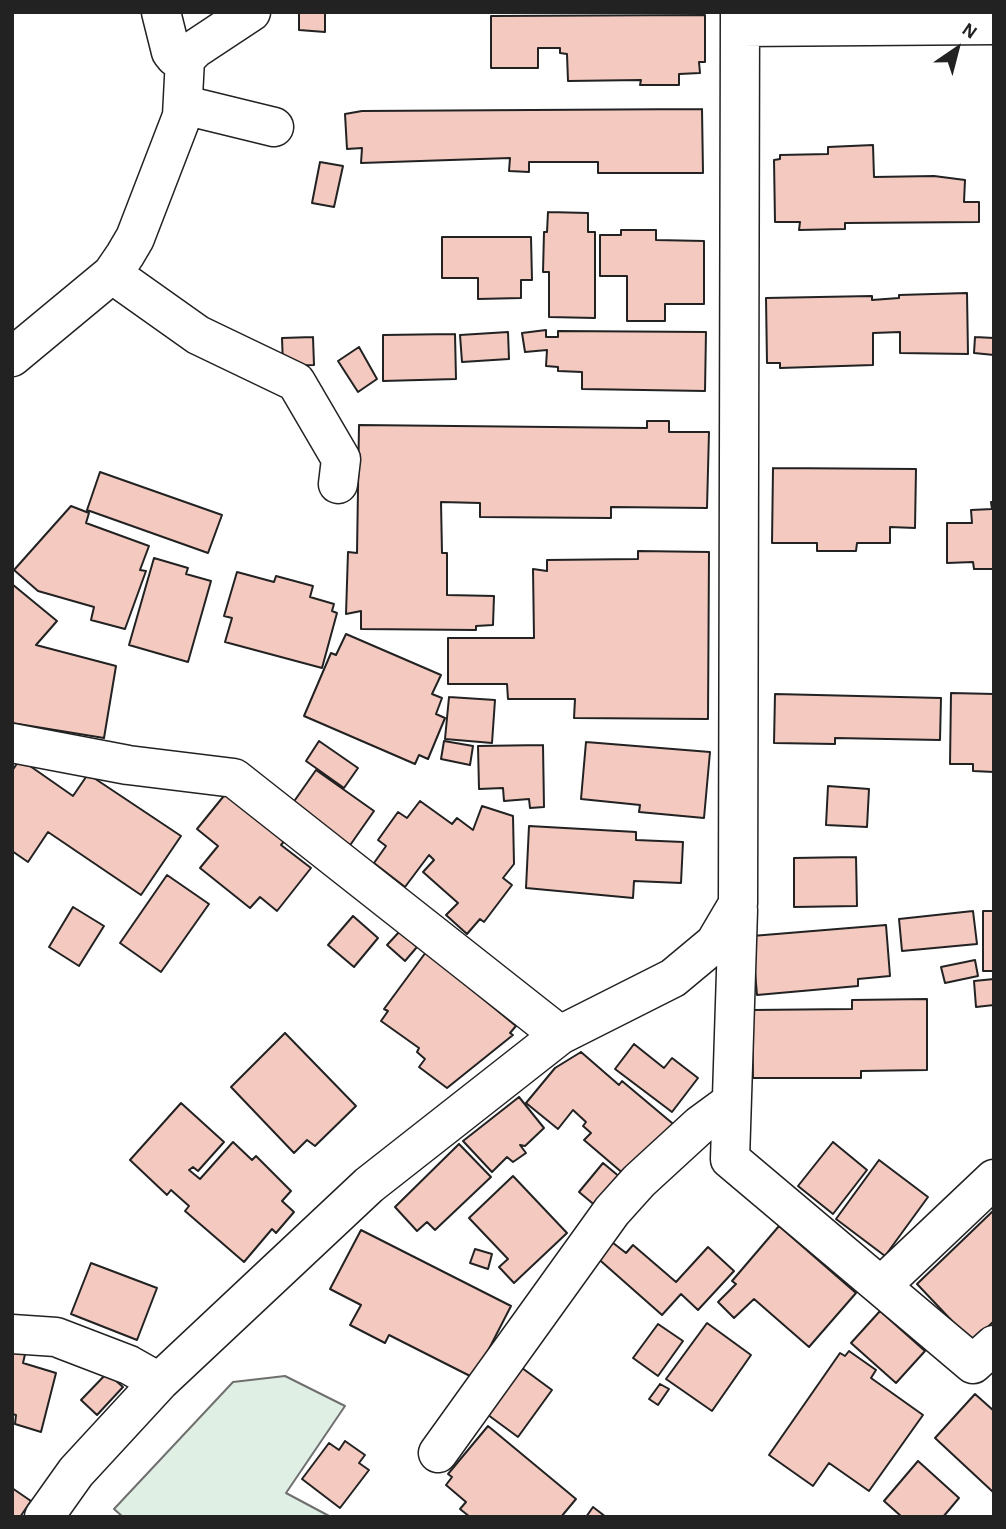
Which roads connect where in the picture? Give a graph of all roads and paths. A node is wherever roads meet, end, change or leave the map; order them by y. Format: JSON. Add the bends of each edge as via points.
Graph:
{"nodes":[{"id":1,"x":161,"y":12,"type":"edge"},
{"id":2,"x":251,"y":12,"type":"edge"},
{"id":3,"x":740,"y":20,"type":"edge"},
{"id":4,"x":994,"y":25,"type":"edge"},
{"id":5,"x":185,"y":59,"type":"junction"},
{"id":6,"x":184,"y":105,"type":"junction"},
{"id":7,"x":274,"y":127,"type":"dead end"},
{"id":8,"x":112,"y":274,"type":"junction"},
{"id":9,"x":12,"y":357,"type":"edge"},
{"id":10,"x":338,"y":484,"type":"dead end"},
{"id":11,"x":12,"y":743,"type":"edge"},
{"id":12,"x":738,"y":904,"type":"junction"},
{"id":13,"x":560,"y":1035,"type":"junction"},
{"id":14,"x":730,"y":1104,"type":"junction"},
{"id":15,"x":994,"y":1179,"type":"edge"},
{"id":16,"x":881,"y":1286,"type":"junction"},
{"id":17,"x":12,"y":1334,"type":"edge"},
{"id":18,"x":987,"y":1364,"type":"edge"},
{"id":19,"x":159,"y":1382,"type":"junction"},
{"id":20,"x":438,"y":1453,"type":"dead end"},
{"id":21,"x":44,"y":1517,"type":"edge"}],
"edges":[{"from":1,"to":5,"type":"street","via":[[171,52]]},
{"from":2,"to":5,"type":"street"},
{"from":3,"to":4,"type":"street"},
{"from":3,"to":12,"type":"street"},
{"from":5,"to":6,"type":"street"},
{"from":6,"to":7,"type":"street"},
{"from":6,"to":8,"type":"street","via":[[135,238]]},
{"from":8,"to":9,"type":"street"},
{"from":8,"to":10,"type":"street","via":[[198,335],[296,382],[341,459]]},
{"from":11,"to":13,"type":"street","via":[[128,765],[234,778]]},
{"from":12,"to":13,"type":"street","via":[[715,943],[673,978]]},
{"from":12,"to":14,"type":"street"},
{"from":13,"to":19,"type":"street","via":[[369,1185]]},
{"from":14,"to":16,"type":"street","via":[[730,1159]]},
{"from":14,"to":20,"type":"street","via":[[689,1135],[612,1212]]},
{"from":15,"to":16,"type":"street"},
{"from":16,"to":18,"type":"street"},
{"from":17,"to":19,"type":"street","via":[[56,1337]]},
{"from":19,"to":21,"type":"street","via":[[76,1472]]}]}
